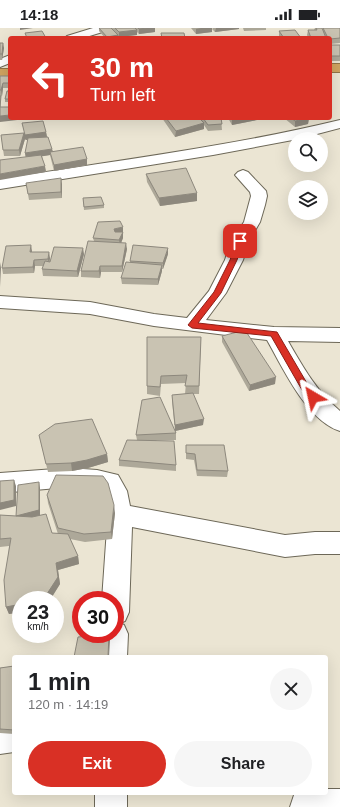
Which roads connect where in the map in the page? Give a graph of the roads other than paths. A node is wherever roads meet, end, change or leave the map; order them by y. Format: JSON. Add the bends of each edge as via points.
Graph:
{"nodes":[{"id":1,"x":105,"y":28,"type":"edge"},
{"id":2,"x":78,"y":36,"type":"edge"},
{"id":3,"x":340,"y":124,"type":"edge"},
{"id":4,"x":243,"y":175,"type":"dead end"},
{"id":5,"x":0,"y":184,"type":"edge"},
{"id":6,"x":0,"y":302,"type":"edge"},
{"id":7,"x":192,"y":325,"type":"junction"},
{"id":8,"x":274,"y":334,"type":"junction"},
{"id":9,"x":340,"y":335,"type":"edge"},
{"id":10,"x":340,"y":423,"type":"edge"},
{"id":11,"x":0,"y":483,"type":"edge"},
{"id":12,"x":120,"y":514,"type":"junction"},
{"id":13,"x":340,"y":543,"type":"edge"},
{"id":14,"x":116,"y":591,"type":"edge"},
{"id":15,"x":114,"y":643,"type":"edge"},
{"id":16,"x":114,"y":655,"type":"edge"},
{"id":17,"x":12,"y":737,"type":"edge"},
{"id":18,"x":0,"y":738,"type":"edge"},
{"id":19,"x":111,"y":795,"type":"edge"},
{"id":20,"x":340,"y":804,"type":"edge"},
{"id":21,"x":110,"y":807,"type":"edge"},
{"id":22,"x":306,"y":807,"type":"edge"}],
"edges":[{"from":1,"to":2,"type":"street"},
{"from":3,"to":5,"type":"street","via":[[241,146]]},
{"from":4,"to":7,"type":"street","via":[[258,191],[256,211],[217,293]]},
{"from":6,"to":7,"type":"street","via":[[90,308]]},
{"from":7,"to":8,"type":"street"},
{"from":8,"to":9,"type":"street"},
{"from":8,"to":10,"type":"street","via":[[305,388],[321,407]]},
{"from":11,"to":12,"type":"street","via":[[72,478],[110,482],[115,491]]},
{"from":12,"to":13,"type":"street","via":[[285,546]]},
{"from":12,"to":14,"type":"street"},
{"from":15,"to":16,"type":"street"},
{"from":17,"to":18,"type":"street"},
{"from":19,"to":21,"type":"street"},
{"from":20,"to":22,"type":"street"}]}
